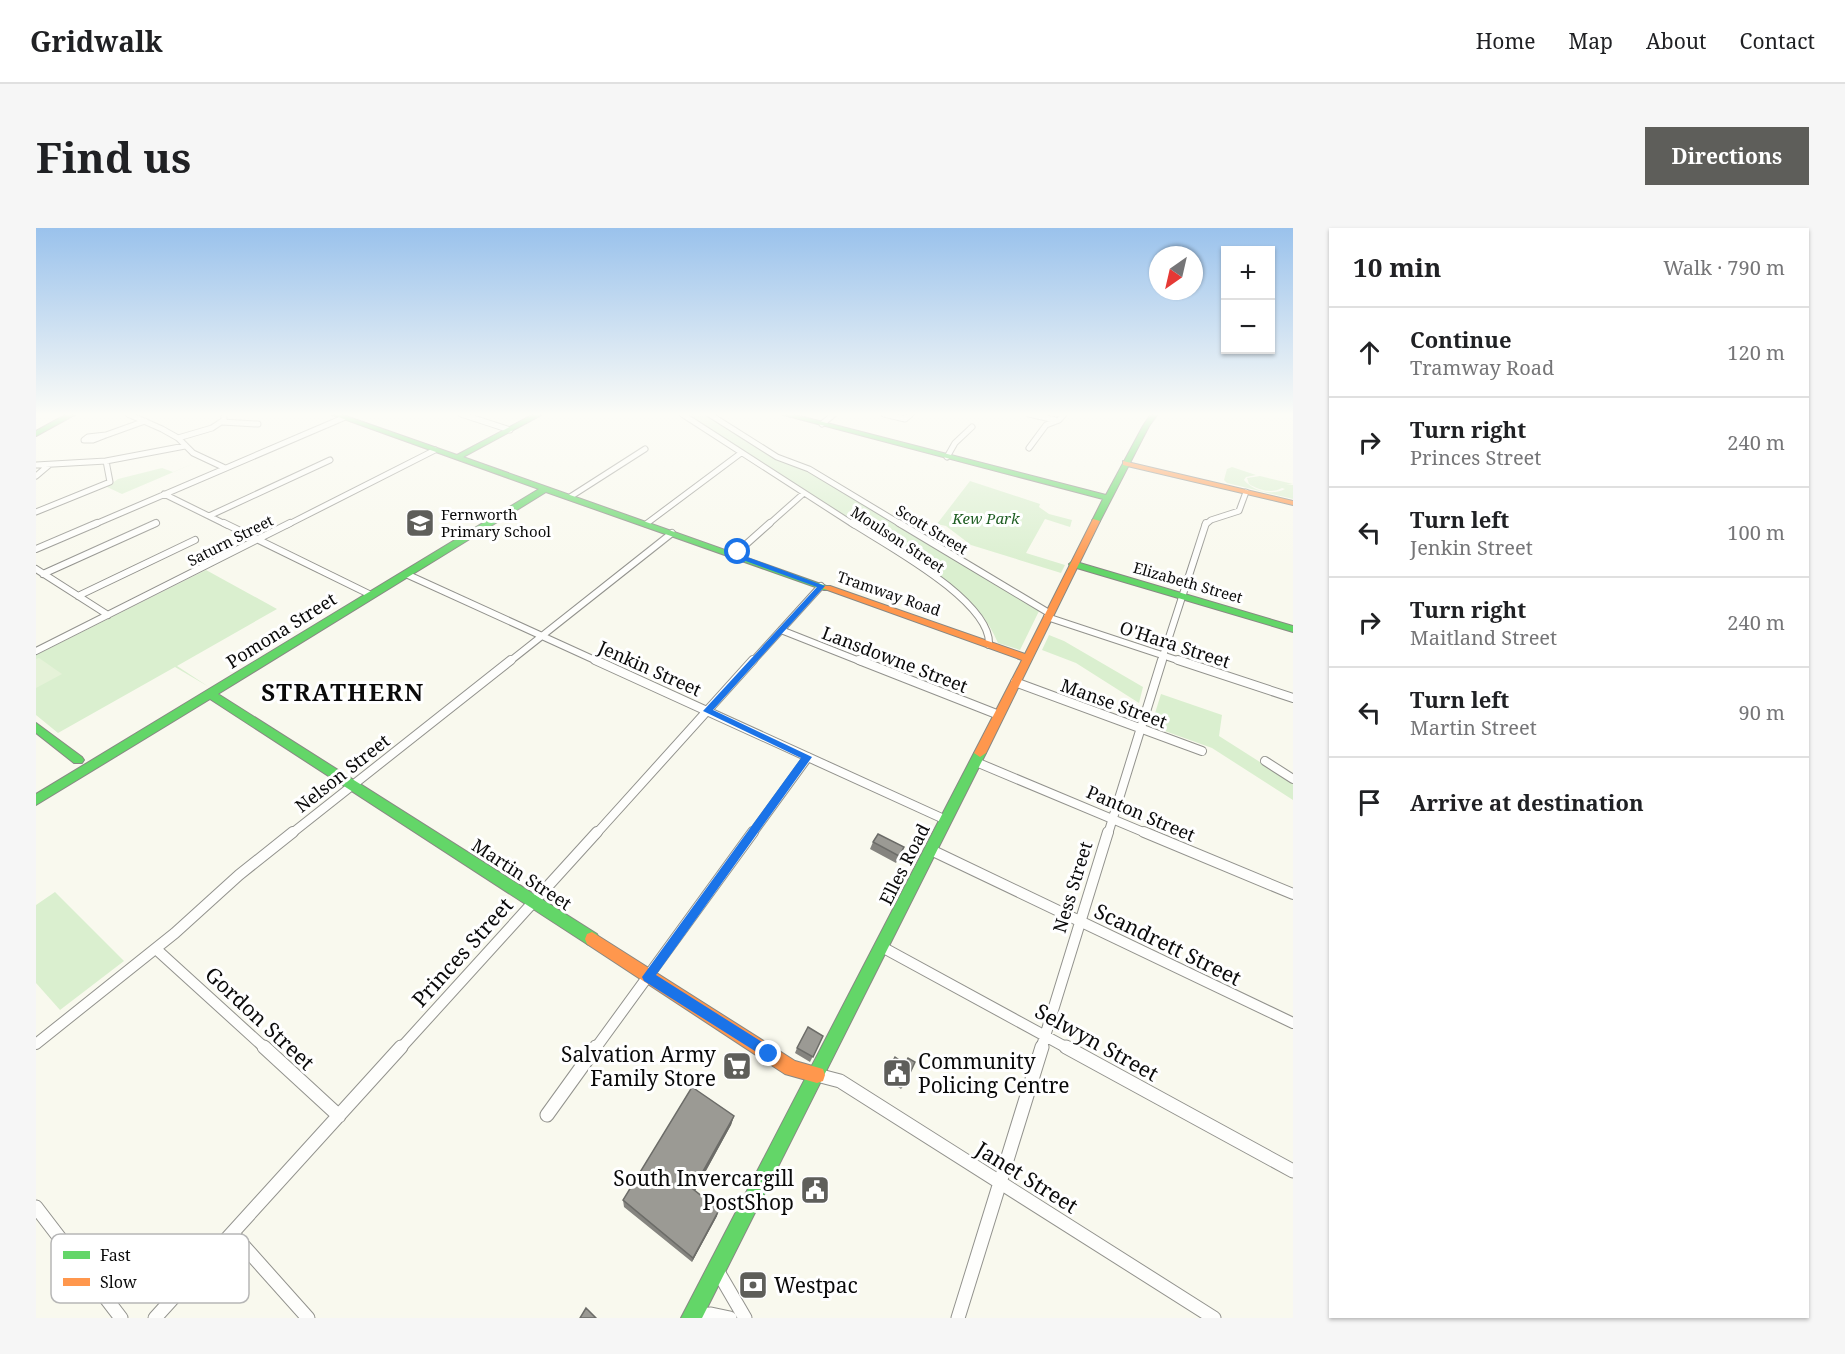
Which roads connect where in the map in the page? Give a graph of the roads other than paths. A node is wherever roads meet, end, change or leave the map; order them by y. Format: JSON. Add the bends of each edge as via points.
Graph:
{"nodes":[{"id":1,"x":36,"y":465,"type":"edge"},
{"id":2,"x":49,"y":465,"type":"joint"},
{"id":3,"x":107,"y":465,"type":"edge"},
{"id":4,"x":218,"y":465,"type":"edge"},
{"id":5,"x":232,"y":465,"type":"edge"},
{"id":6,"x":319,"y":465,"type":"edge"},
{"id":7,"x":406,"y":465,"type":"edge"},
{"id":8,"x":476,"y":465,"type":"edge"},
{"id":9,"x":621,"y":465,"type":"edge"},
{"id":10,"x":725,"y":465,"type":"edge"},
{"id":11,"x":760,"y":465,"type":"edge"},
{"id":12,"x":798,"y":465,"type":"edge"},
{"id":13,"x":978,"y":465,"type":"edge"},
{"id":14,"x":1125,"y":465,"type":"edge"},
{"id":15,"x":1134,"y":465,"type":"edge"},
{"id":16,"x":225,"y":468,"type":"junction"},
{"id":17,"x":36,"y":476,"type":"edge"},
{"id":18,"x":545,"y":489,"type":"junction"},
{"id":19,"x":1246,"y":492,"type":"junction"},
{"id":20,"x":804,"y":493,"type":"junction"},
{"id":21,"x":164,"y":494,"type":"junction"},
{"id":22,"x":570,"y":498,"type":"junction"},
{"id":23,"x":1107,"y":498,"type":"junction"},
{"id":24,"x":1293,"y":503,"type":"edge"},
{"id":25,"x":36,"y":512,"type":"edge"},
{"id":26,"x":209,"y":516,"type":"junction"},
{"id":27,"x":156,"y":523,"type":"dead end"},
{"id":28,"x":646,"y":524,"type":"junction"},
{"id":29,"x":672,"y":533,"type":"junction"},
{"id":30,"x":195,"y":540,"type":"dead end"},
{"id":31,"x":257,"y":540,"type":"junction"},
{"id":32,"x":36,"y":549,"type":"edge"},
{"id":33,"x":734,"y":555,"type":"junction"},
{"id":34,"x":1074,"y":564,"type":"junction"},
{"id":35,"x":36,"y":569,"type":"edge"},
{"id":36,"x":43,"y":574,"type":"junction"},
{"id":37,"x":406,"y":574,"type":"junction"},
{"id":38,"x":821,"y":586,"type":"junction"},
{"id":39,"x":371,"y":595,"type":"junction"},
{"id":40,"x":78,"y":596,"type":"junction"},
{"id":41,"x":1182,"y":596,"type":"junction"},
{"id":42,"x":108,"y":615,"type":"junction"},
{"id":43,"x":1048,"y":615,"type":"junction"},
{"id":44,"x":1293,"y":629,"type":"edge"},
{"id":45,"x":781,"y":630,"type":"junction"},
{"id":46,"x":542,"y":636,"type":"junction"},
{"id":47,"x":989,"y":645,"type":"junction"},
{"id":48,"x":36,"y":651,"type":"edge"},
{"id":49,"x":1162,"y":655,"type":"junction"},
{"id":50,"x":1027,"y":658,"type":"junction"},
{"id":51,"x":1015,"y":682,"type":"junction"},
{"id":52,"x":211,"y":694,"type":"junction"},
{"id":53,"x":1293,"y":698,"type":"edge"},
{"id":54,"x":707,"y":711,"type":"junction"},
{"id":55,"x":999,"y":715,"type":"junction"},
{"id":56,"x":36,"y":727,"type":"edge"},
{"id":57,"x":1140,"y":728,"type":"junction"},
{"id":58,"x":1202,"y":751,"type":"dead end"},
{"id":59,"x":808,"y":757,"type":"junction"},
{"id":60,"x":1265,"y":761,"type":"dead end"},
{"id":61,"x":976,"y":762,"type":"junction"},
{"id":62,"x":83,"y":764,"type":"junction"},
{"id":63,"x":1293,"y":779,"type":"edge"},
{"id":64,"x":352,"y":786,"type":"junction"},
{"id":65,"x":36,"y":800,"type":"edge"},
{"id":66,"x":1112,"y":819,"type":"junction"},
{"id":67,"x":946,"y":820,"type":"junction"},
{"id":68,"x":931,"y":850,"type":"junction"},
{"id":69,"x":1293,"y":894,"type":"edge"},
{"id":70,"x":533,"y":903,"type":"junction"},
{"id":71,"x":1080,"y":922,"type":"junction"},
{"id":72,"x":882,"y":947,"type":"junction"},
{"id":73,"x":156,"y":949,"type":"junction"},
{"id":74,"x":648,"y":977,"type":"junction"},
{"id":75,"x":1293,"y":1023,"type":"edge"},
{"id":76,"x":1046,"y":1036,"type":"junction"},
{"id":77,"x":36,"y":1044,"type":"edge"},
{"id":78,"x":817,"y":1075,"type":"junction"},
{"id":79,"x":547,"y":1115,"type":"dead end"},
{"id":80,"x":339,"y":1116,"type":"junction"},
{"id":81,"x":1293,"y":1171,"type":"edge"},
{"id":82,"x":1000,"y":1182,"type":"junction"},
{"id":83,"x":36,"y":1207,"type":"edge"},
{"id":84,"x":232,"y":1233,"type":"edge"},
{"id":85,"x":57,"y":1234,"type":"edge"},
{"id":86,"x":249,"y":1252,"type":"edge"},
{"id":87,"x":717,"y":1269,"type":"junction"},
{"id":88,"x":110,"y":1303,"type":"edge"},
{"id":89,"x":169,"y":1303,"type":"edge"},
{"id":90,"x":692,"y":1316,"type":"edge"},
{"id":91,"x":121,"y":1318,"type":"edge"},
{"id":92,"x":155,"y":1318,"type":"edge"},
{"id":93,"x":308,"y":1318,"type":"edge"},
{"id":94,"x":730,"y":1318,"type":"edge"},
{"id":95,"x":746,"y":1318,"type":"edge"},
{"id":96,"x":958,"y":1318,"type":"edge"},
{"id":97,"x":1214,"y":1318,"type":"edge"}],
"edges":[{"from":1,"to":2,"type":"street"},
{"from":2,"to":17,"type":"street"},
{"from":3,"to":25,"type":"street","via":[[110,482]]},
{"from":4,"to":16,"type":"street"},
{"from":5,"to":16,"type":"street"},
{"from":6,"to":26,"type":"street"},
{"from":7,"to":31,"type":"street","name":"Saturn Street"},
{"from":8,"to":18,"type":"street","name":"Tramway Road"},
{"from":9,"to":22,"type":"street"},
{"from":10,"to":28,"type":"street"},
{"from":11,"to":20,"type":"street","name":"Moulson Street"},
{"from":12,"to":43,"type":"street","name":"Scott Street"},
{"from":13,"to":23,"type":"street"},
{"from":14,"to":23,"type":"street","name":"Elles Road"},
{"from":15,"to":19,"type":"street"},
{"from":16,"to":21,"type":"street"},
{"from":18,"to":22,"type":"street","name":"Tramway Road"},
{"from":18,"to":37,"type":"street","name":"Pomona Street"},
{"from":19,"to":24,"type":"street"},
{"from":19,"to":41,"type":"street","name":"Ness Street","via":[[1238,512],[1206,522]]},
{"from":20,"to":33,"type":"street"},
{"from":20,"to":47,"type":"street","name":"Moulson Street","via":[[943,582],[988,630]]},
{"from":21,"to":26,"type":"street"},
{"from":21,"to":32,"type":"street"},
{"from":22,"to":28,"type":"street","name":"Tramway Road"},
{"from":23,"to":34,"type":"street","name":"Elles Road"},
{"from":26,"to":31,"type":"street"},
{"from":27,"to":36,"type":"street"},
{"from":28,"to":29,"type":"street","name":"Tramway Road"},
{"from":29,"to":33,"type":"street","name":"Tramway Road"},
{"from":29,"to":46,"type":"street","name":"Nelson Street"},
{"from":30,"to":40,"type":"street"},
{"from":31,"to":39,"type":"street"},
{"from":31,"to":42,"type":"street","name":"Saturn Street"},
{"from":33,"to":38,"type":"street","name":"Tramway Road"},
{"from":34,"to":41,"type":"street","name":"Elizabeth Street"},
{"from":34,"to":43,"type":"street","name":"Elles Road"},
{"from":35,"to":36,"type":"street"},
{"from":36,"to":40,"type":"street"},
{"from":37,"to":39,"type":"street","name":"Pomona Street"},
{"from":37,"to":46,"type":"street","name":"Jenkin Street"},
{"from":38,"to":45,"type":"street","name":"Princes Street"},
{"from":38,"to":47,"type":"street","name":"Tramway Road"},
{"from":39,"to":52,"type":"street","name":"Pomona Street"},
{"from":40,"to":42,"type":"street"},
{"from":41,"to":44,"type":"street","name":"Elizabeth Street"},
{"from":41,"to":49,"type":"street","name":"Ness Street"},
{"from":42,"to":48,"type":"street","name":"Saturn Street"},
{"from":43,"to":49,"type":"street","name":"O'Hara Street"},
{"from":43,"to":50,"type":"street","name":"Elles Road"},
{"from":45,"to":54,"type":"street","name":"Princes Street"},
{"from":45,"to":55,"type":"street","name":"Lansdowne Street"},
{"from":46,"to":54,"type":"street","name":"Jenkin Street"},
{"from":46,"to":64,"type":"street","name":"Nelson Street"},
{"from":47,"to":50,"type":"street","name":"Tramway Road"},
{"from":49,"to":53,"type":"street","name":"O'Hara Street"},
{"from":49,"to":57,"type":"street","name":"Ness Street"},
{"from":50,"to":51,"type":"street","name":"Elles Road"},
{"from":51,"to":55,"type":"street","name":"Elles Road"},
{"from":51,"to":57,"type":"street","name":"Manse Street"},
{"from":52,"to":62,"type":"street","name":"Pomona Street"},
{"from":52,"to":64,"type":"street","name":"Martin Street"},
{"from":54,"to":59,"type":"street","name":"Jenkin Street"},
{"from":54,"to":70,"type":"street","name":"Princes Street"},
{"from":55,"to":61,"type":"street","name":"Elles Road"},
{"from":56,"to":62,"type":"street"},
{"from":57,"to":58,"type":"street","name":"Manse Street"},
{"from":57,"to":66,"type":"street","name":"Ness Street"},
{"from":59,"to":67,"type":"street","name":"Jenkin Street"},
{"from":59,"to":74,"type":"street"},
{"from":60,"to":63,"type":"street"},
{"from":61,"to":66,"type":"street","name":"Panton Street"},
{"from":61,"to":67,"type":"street","name":"Elles Road"},
{"from":62,"to":65,"type":"street","name":"Pomona Street"},
{"from":64,"to":70,"type":"street","name":"Martin Street"},
{"from":64,"to":73,"type":"street","name":"Nelson Street","via":[[239,875]]},
{"from":66,"to":69,"type":"street","name":"Panton Street"},
{"from":66,"to":71,"type":"street","name":"Ness Street"},
{"from":67,"to":68,"type":"street","name":"Elles Road"},
{"from":68,"to":71,"type":"street","name":"Scandrett Street"},
{"from":68,"to":72,"type":"street","name":"Elles Road"},
{"from":70,"to":74,"type":"street","name":"Martin Street"},
{"from":70,"to":80,"type":"street","name":"Princes Street"},
{"from":71,"to":75,"type":"street","name":"Scandrett Street"},
{"from":71,"to":76,"type":"street","name":"Ness Street"},
{"from":72,"to":76,"type":"street","name":"Selwyn Street"},
{"from":72,"to":78,"type":"street","name":"Elles Road"},
{"from":73,"to":77,"type":"street","name":"Nelson Street"},
{"from":73,"to":80,"type":"street","name":"Gordon Street"},
{"from":74,"to":78,"type":"street","name":"Martin Street","via":[[791,1068]]},
{"from":74,"to":79,"type":"street"},
{"from":76,"to":81,"type":"street","name":"Selwyn Street"},
{"from":76,"to":82,"type":"street","name":"Ness Street"},
{"from":78,"to":82,"type":"street","name":"Janet Street","via":[[840,1081]]},
{"from":78,"to":87,"type":"street","name":"Elles Road"},
{"from":80,"to":84,"type":"street","name":"Princes Street"},
{"from":82,"to":96,"type":"street","name":"Ness Street"},
{"from":82,"to":97,"type":"street","name":"Janet Street"},
{"from":83,"to":85,"type":"street"},
{"from":86,"to":93,"type":"street"},
{"from":87,"to":90,"type":"street","name":"Elles Road"},
{"from":87,"to":95,"type":"street","via":[[736,1307]]},
{"from":88,"to":91,"type":"street"},
{"from":89,"to":92,"type":"street","name":"Princes Street"},
{"from":90,"to":94,"type":"street"}]}
